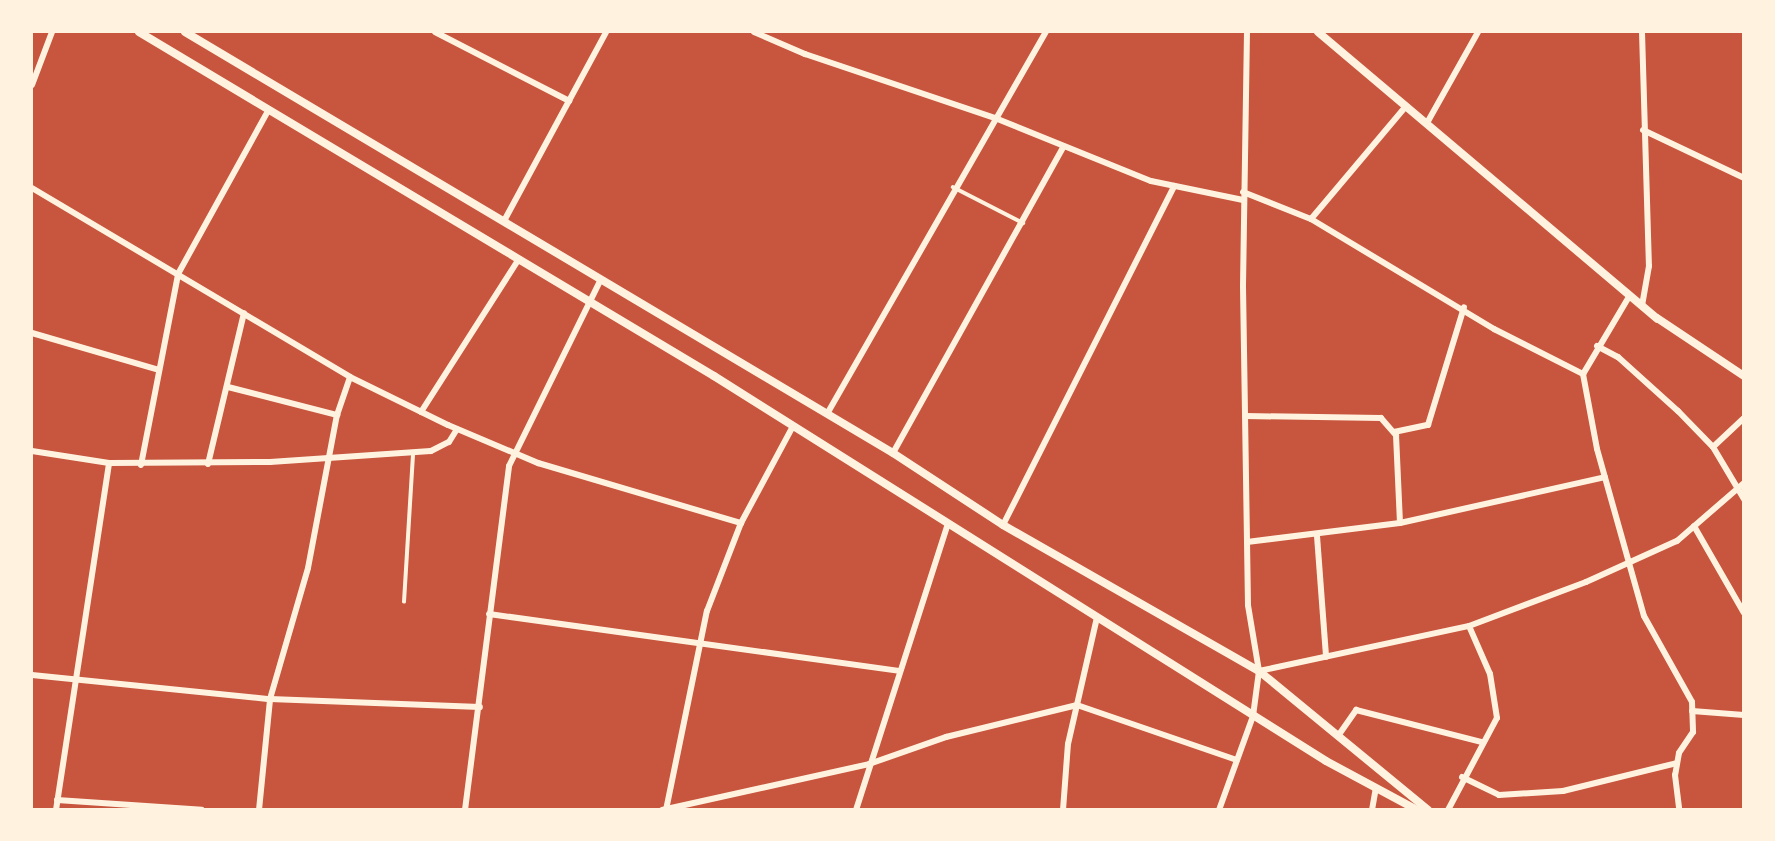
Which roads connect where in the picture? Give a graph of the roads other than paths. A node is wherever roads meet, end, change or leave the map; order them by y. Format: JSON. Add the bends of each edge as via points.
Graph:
{"nodes":[{"id":1,"x":52,"y":32,"type":"edge"},
{"id":2,"x":139,"y":32,"type":"edge"},
{"id":3,"x":185,"y":32,"type":"edge"},
{"id":4,"x":435,"y":32,"type":"edge"},
{"id":5,"x":606,"y":32,"type":"edge"},
{"id":6,"x":754,"y":32,"type":"edge"},
{"id":7,"x":774,"y":32,"type":"edge"},
{"id":8,"x":1046,"y":32,"type":"edge"},
{"id":9,"x":1247,"y":32,"type":"edge"},
{"id":10,"x":1318,"y":32,"type":"edge"},
{"id":11,"x":1478,"y":32,"type":"edge"},
{"id":12,"x":1642,"y":32,"type":"edge"},
{"id":13,"x":769,"y":38,"type":"junction"},
{"id":14,"x":32,"y":85,"type":"edge"},
{"id":15,"x":569,"y":101,"type":"junction"},
{"id":16,"x":1406,"y":106,"type":"junction"},
{"id":17,"x":268,"y":109,"type":"junction"},
{"id":18,"x":995,"y":118,"type":"junction"},
{"id":19,"x":1427,"y":123,"type":"junction"},
{"id":20,"x":1643,"y":130,"type":"junction"},
{"id":21,"x":1064,"y":146,"type":"junction"},
{"id":22,"x":1744,"y":178,"type":"edge"},
{"id":23,"x":1174,"y":186,"type":"junction"},
{"id":24,"x":953,"y":187,"type":"junction"},
{"id":25,"x":32,"y":188,"type":"edge"},
{"id":26,"x":1243,"y":196,"type":"junction"},
{"id":27,"x":1311,"y":219,"type":"junction"},
{"id":28,"x":504,"y":222,"type":"junction"},
{"id":29,"x":1023,"y":223,"type":"junction"},
{"id":30,"x":519,"y":259,"type":"junction"},
{"id":31,"x":177,"y":274,"type":"junction"},
{"id":32,"x":601,"y":279,"type":"junction"},
{"id":33,"x":1630,"y":295,"type":"junction"},
{"id":34,"x":588,"y":301,"type":"junction"},
{"id":35,"x":1642,"y":305,"type":"junction"},
{"id":36,"x":1464,"y":307,"type":"junction"},
{"id":37,"x":244,"y":313,"type":"junction"},
{"id":38,"x":32,"y":334,"type":"edge"},
{"id":39,"x":1597,"y":346,"type":"junction"},
{"id":40,"x":159,"y":370,"type":"junction"},
{"id":41,"x":1583,"y":374,"type":"junction"},
{"id":42,"x":1744,"y":376,"type":"edge"},
{"id":43,"x":350,"y":377,"type":"junction"},
{"id":44,"x":228,"y":387,"type":"junction"},
{"id":45,"x":421,"y":412,"type":"junction"},
{"id":46,"x":827,"y":414,"type":"junction"},
{"id":47,"x":337,"y":415,"type":"junction"},
{"id":48,"x":1245,"y":416,"type":"junction"},
{"id":49,"x":1744,"y":418,"type":"edge"},
{"id":50,"x":793,"y":426,"type":"junction"},
{"id":51,"x":457,"y":429,"type":"junction"},
{"id":52,"x":1394,"y":432,"type":"junction"},
{"id":53,"x":1713,"y":447,"type":"junction"},
{"id":54,"x":516,"y":450,"type":"junction"},
{"id":55,"x":32,"y":451,"type":"edge"},
{"id":56,"x":413,"y":453,"type":"junction"},
{"id":57,"x":893,"y":453,"type":"junction"},
{"id":58,"x":329,"y":455,"type":"junction"},
{"id":59,"x":109,"y":463,"type":"junction"},
{"id":60,"x":208,"y":464,"type":"junction"},
{"id":61,"x":141,"y":465,"type":"junction"},
{"id":62,"x":1605,"y":477,"type":"junction"},
{"id":63,"x":1742,"y":485,"type":"edge"},
{"id":64,"x":1744,"y":499,"type":"edge"},
{"id":65,"x":741,"y":523,"type":"junction"},
{"id":66,"x":948,"y":523,"type":"junction"},
{"id":67,"x":1400,"y":523,"type":"junction"},
{"id":68,"x":1003,"y":525,"type":"junction"},
{"id":69,"x":1694,"y":526,"type":"junction"},
{"id":70,"x":1317,"y":536,"type":"junction"},
{"id":71,"x":1247,"y":542,"type":"junction"},
{"id":72,"x":1628,"y":563,"type":"junction"},
{"id":73,"x":404,"y":602,"type":"dead end"},
{"id":74,"x":1744,"y":613,"type":"edge"},
{"id":75,"x":489,"y":614,"type":"junction"},
{"id":76,"x":1097,"y":617,"type":"junction"},
{"id":77,"x":1469,"y":626,"type":"junction"},
{"id":78,"x":701,"y":644,"type":"junction"},
{"id":79,"x":1326,"y":657,"type":"junction"},
{"id":80,"x":899,"y":671,"type":"junction"},
{"id":81,"x":1259,"y":671,"type":"junction"},
{"id":82,"x":32,"y":675,"type":"edge"},
{"id":83,"x":77,"y":680,"type":"junction"},
{"id":84,"x":270,"y":699,"type":"junction"},
{"id":85,"x":1077,"y":705,"type":"junction"},
{"id":86,"x":480,"y":707,"type":"junction"},
{"id":87,"x":1692,"y":711,"type":"junction"},
{"id":88,"x":1744,"y":715,"type":"edge"},
{"id":89,"x":1253,"y":716,"type":"junction"},
{"id":90,"x":1338,"y":736,"type":"junction"},
{"id":91,"x":1482,"y":742,"type":"junction"},
{"id":92,"x":1237,"y":760,"type":"junction"},
{"id":93,"x":1677,"y":763,"type":"junction"},
{"id":94,"x":869,"y":764,"type":"junction"},
{"id":95,"x":1462,"y":777,"type":"junction"},
{"id":96,"x":1376,"y":788,"type":"junction"},
{"id":97,"x":57,"y":800,"type":"junction"},
{"id":98,"x":665,"y":809,"type":"edge"},
{"id":99,"x":56,"y":810,"type":"edge"},
{"id":100,"x":202,"y":810,"type":"edge"},
{"id":101,"x":259,"y":810,"type":"edge"},
{"id":102,"x":465,"y":810,"type":"edge"},
{"id":103,"x":856,"y":810,"type":"edge"},
{"id":104,"x":1063,"y":810,"type":"edge"},
{"id":105,"x":1219,"y":810,"type":"edge"},
{"id":106,"x":1372,"y":810,"type":"edge"},
{"id":107,"x":1417,"y":810,"type":"edge"},
{"id":108,"x":1428,"y":810,"type":"edge"},
{"id":109,"x":1448,"y":810,"type":"edge"},
{"id":110,"x":1679,"y":810,"type":"edge"}],
"edges":[{"from":1,"to":14,"type":"street"},
{"from":2,"to":17,"type":"street"},
{"from":3,"to":28,"type":"street"},
{"from":4,"to":15,"type":"street"},
{"from":5,"to":15,"type":"street"},
{"from":6,"to":13,"type":"street"},
{"from":7,"to":13,"type":"street"},
{"from":8,"to":18,"type":"street"},
{"from":9,"to":26,"type":"street"},
{"from":10,"to":16,"type":"street"},
{"from":11,"to":19,"type":"street"},
{"from":12,"to":20,"type":"street"},
{"from":13,"to":18,"type":"street"},
{"from":15,"to":28,"type":"street"},
{"from":16,"to":19,"type":"street"},
{"from":16,"to":27,"type":"street"},
{"from":17,"to":30,"type":"street"},
{"from":17,"to":31,"type":"street"},
{"from":18,"to":21,"type":"street"},
{"from":18,"to":24,"type":"street"},
{"from":19,"to":33,"type":"street"},
{"from":20,"to":22,"type":"street"},
{"from":20,"to":35,"type":"street","via":[[1649,266]]},
{"from":21,"to":23,"type":"street"},
{"from":21,"to":29,"type":"street"},
{"from":23,"to":26,"type":"street"},
{"from":23,"to":68,"type":"street"},
{"from":24,"to":29,"type":"lane"},
{"from":24,"to":46,"type":"street"},
{"from":25,"to":31,"type":"street"},
{"from":26,"to":27,"type":"street"},
{"from":26,"to":48,"type":"street"},
{"from":27,"to":36,"type":"street"},
{"from":28,"to":32,"type":"street"},
{"from":29,"to":57,"type":"street"},
{"from":30,"to":34,"type":"street"},
{"from":30,"to":45,"type":"street"},
{"from":31,"to":37,"type":"street"},
{"from":31,"to":40,"type":"street"},
{"from":32,"to":34,"type":"street"},
{"from":32,"to":46,"type":"street"},
{"from":33,"to":35,"type":"street"},
{"from":33,"to":39,"type":"street"},
{"from":34,"to":50,"type":"street"},
{"from":34,"to":54,"type":"street"},
{"from":35,"to":42,"type":"street"},
{"from":36,"to":41,"type":"street","via":[[1494,329]]},
{"from":36,"to":52,"type":"street","via":[[1429,425]]},
{"from":37,"to":43,"type":"street"},
{"from":37,"to":44,"type":"street"},
{"from":38,"to":40,"type":"street"},
{"from":39,"to":41,"type":"street"},
{"from":39,"to":53,"type":"street","via":[[1618,357]]},
{"from":40,"to":61,"type":"street"},
{"from":41,"to":62,"type":"street"},
{"from":43,"to":45,"type":"street"},
{"from":43,"to":47,"type":"street"},
{"from":44,"to":47,"type":"street"},
{"from":44,"to":60,"type":"street"},
{"from":45,"to":51,"type":"street"},
{"from":46,"to":57,"type":"street"},
{"from":47,"to":58,"type":"street"},
{"from":48,"to":52,"type":"street","via":[[1381,418]]},
{"from":48,"to":71,"type":"street"},
{"from":49,"to":53,"type":"street"},
{"from":50,"to":65,"type":"street"},
{"from":50,"to":66,"type":"street"},
{"from":51,"to":54,"type":"street"},
{"from":51,"to":56,"type":"street","via":[[449,442]]},
{"from":52,"to":67,"type":"street"},
{"from":53,"to":63,"type":"street"},
{"from":54,"to":65,"type":"street","via":[[538,463]]},
{"from":54,"to":75,"type":"street","via":[[509,467]]},
{"from":55,"to":59,"type":"street"},
{"from":56,"to":58,"type":"street"},
{"from":56,"to":73,"type":"lane"},
{"from":57,"to":68,"type":"street"},
{"from":58,"to":60,"type":"street"},
{"from":58,"to":84,"type":"street","via":[[308,568]]},
{"from":59,"to":61,"type":"street"},
{"from":59,"to":83,"type":"street"},
{"from":60,"to":61,"type":"street"},
{"from":62,"to":67,"type":"street"},
{"from":62,"to":72,"type":"street"},
{"from":63,"to":64,"type":"street"},
{"from":63,"to":69,"type":"street"},
{"from":65,"to":78,"type":"street","via":[[707,611]]},
{"from":66,"to":76,"type":"street"},
{"from":66,"to":80,"type":"street"},
{"from":67,"to":70,"type":"street"},
{"from":68,"to":81,"type":"street"},
{"from":69,"to":72,"type":"street","via":[[1677,541]]},
{"from":69,"to":74,"type":"street"},
{"from":70,"to":71,"type":"street"},
{"from":70,"to":79,"type":"street"},
{"from":71,"to":81,"type":"street","via":[[1248,606]]},
{"from":72,"to":77,"type":"street"},
{"from":72,"to":87,"type":"street","via":[[1644,616],[1679,675]]},
{"from":75,"to":78,"type":"street"},
{"from":75,"to":86,"type":"street"},
{"from":76,"to":85,"type":"street"},
{"from":76,"to":89,"type":"street"},
{"from":77,"to":79,"type":"street"},
{"from":77,"to":91,"type":"street","via":[[1490,674],[1497,718]]},
{"from":78,"to":80,"type":"street"},
{"from":78,"to":98,"type":"street"},
{"from":79,"to":81,"type":"street"},
{"from":80,"to":94,"type":"street"},
{"from":81,"to":89,"type":"street"},
{"from":81,"to":90,"type":"street"},
{"from":82,"to":83,"type":"street"},
{"from":83,"to":84,"type":"street"},
{"from":83,"to":97,"type":"street"},
{"from":84,"to":86,"type":"street"},
{"from":84,"to":101,"type":"street"},
{"from":85,"to":92,"type":"street"},
{"from":85,"to":94,"type":"street","via":[[946,737]]},
{"from":85,"to":104,"type":"street","via":[[1068,744]]},
{"from":86,"to":102,"type":"street"},
{"from":87,"to":88,"type":"street"},
{"from":87,"to":93,"type":"street","via":[[1693,732]]},
{"from":89,"to":92,"type":"street"},
{"from":89,"to":96,"type":"street"},
{"from":90,"to":91,"type":"street","via":[[1356,710]]},
{"from":90,"to":108,"type":"street"},
{"from":91,"to":95,"type":"street"},
{"from":92,"to":105,"type":"street"},
{"from":93,"to":95,"type":"street","via":[[1563,791],[1499,795]]},
{"from":93,"to":110,"type":"street"},
{"from":94,"to":98,"type":"street"},
{"from":94,"to":103,"type":"street"},
{"from":95,"to":109,"type":"street"},
{"from":96,"to":106,"type":"street"},
{"from":96,"to":107,"type":"street"},
{"from":97,"to":99,"type":"street"},
{"from":97,"to":100,"type":"street"}]}
